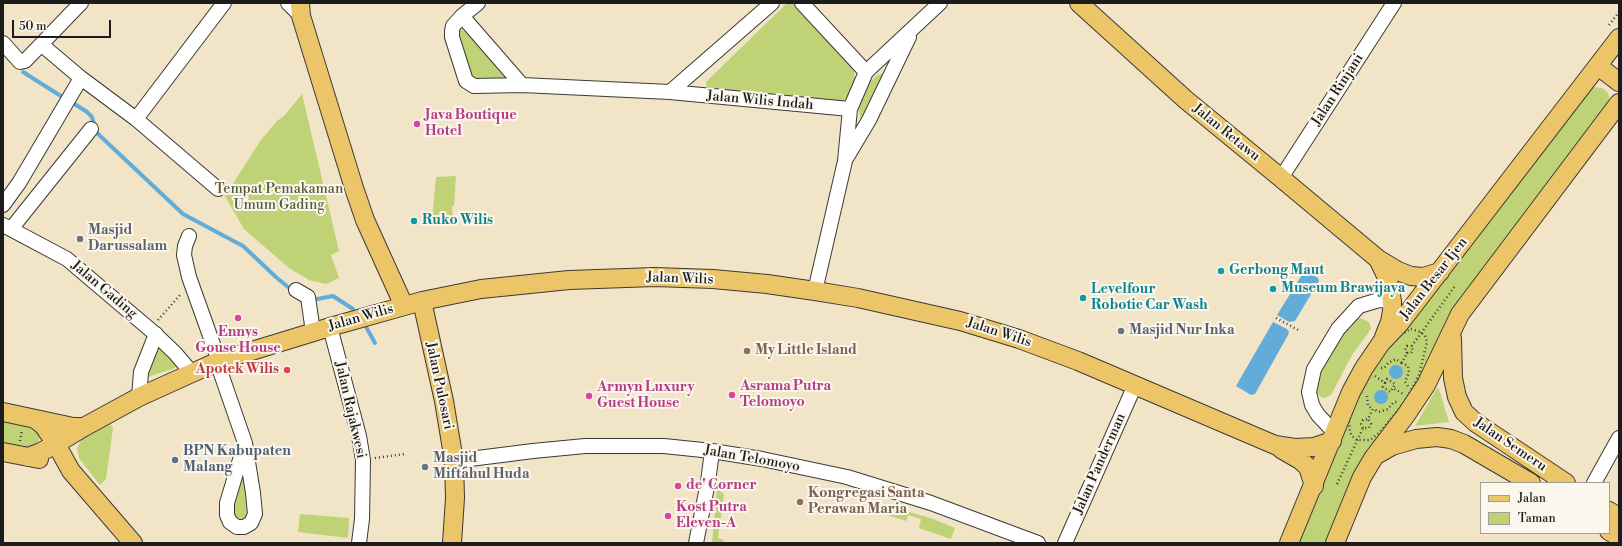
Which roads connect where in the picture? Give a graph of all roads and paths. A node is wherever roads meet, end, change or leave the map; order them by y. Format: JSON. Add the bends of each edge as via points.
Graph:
{"nodes":[{"id":1,"x":81,"y":3,"type":"edge"},
{"id":2,"x":224,"y":3,"type":"edge"},
{"id":3,"x":288,"y":3,"type":"edge"},
{"id":4,"x":478,"y":3,"type":"edge"},
{"id":5,"x":772,"y":3,"type":"edge"},
{"id":6,"x":802,"y":3,"type":"edge"},
{"id":7,"x":940,"y":3,"type":"edge"},
{"id":8,"x":1079,"y":3,"type":"edge"},
{"id":9,"x":1388,"y":5,"type":"edge"},
{"id":10,"x":300,"y":9,"type":"edge"},
{"id":11,"x":1619,"y":12,"type":"edge"},
{"id":12,"x":462,"y":16,"type":"junction"},
{"id":13,"x":913,"y":29,"type":"junction"},
{"id":14,"x":1612,"y":35,"type":"edge"},
{"id":15,"x":3,"y":43,"type":"edge"},
{"id":16,"x":42,"y":45,"type":"junction"},
{"id":17,"x":1598,"y":66,"type":"junction"},
{"id":18,"x":866,"y":72,"type":"junction"},
{"id":19,"x":80,"y":78,"type":"junction"},
{"id":20,"x":1619,"y":82,"type":"edge"},
{"id":21,"x":522,"y":85,"type":"junction"},
{"id":22,"x":670,"y":92,"type":"junction"},
{"id":23,"x":1619,"y":103,"type":"edge"},
{"id":24,"x":850,"y":110,"type":"junction"},
{"id":25,"x":136,"y":119,"type":"junction"},
{"id":26,"x":91,"y":129,"type":"dead end"},
{"id":27,"x":845,"y":160,"type":"junction"},
{"id":28,"x":1281,"y":178,"type":"junction"},
{"id":29,"x":218,"y":189,"type":"dead end"},
{"id":30,"x":3,"y":205,"type":"edge"},
{"id":31,"x":7,"y":227,"type":"edge"},
{"id":32,"x":189,"y":236,"type":"dead end"},
{"id":33,"x":1378,"y":259,"type":"junction"},
{"id":34,"x":1440,"y":272,"type":"junction"},
{"id":35,"x":189,"y":277,"type":"junction"},
{"id":36,"x":1454,"y":286,"type":"dead end"},
{"id":37,"x":815,"y":291,"type":"junction"},
{"id":38,"x":304,"y":297,"type":"dead end"},
{"id":39,"x":1392,"y":301,"type":"junction"},
{"id":40,"x":422,"y":302,"type":"junction"},
{"id":41,"x":404,"y":306,"type":"junction"},
{"id":42,"x":1276,"y":318,"type":"dead end"},
{"id":43,"x":330,"y":327,"type":"junction"},
{"id":44,"x":1298,"y":330,"type":"dead end"},
{"id":45,"x":1452,"y":331,"type":"junction"},
{"id":46,"x":153,"y":332,"type":"junction"},
{"id":47,"x":313,"y":332,"type":"junction"},
{"id":48,"x":1421,"y":332,"type":"junction"},
{"id":49,"x":1381,"y":343,"type":"junction"},
{"id":50,"x":218,"y":362,"type":"junction"},
{"id":51,"x":1402,"y":363,"type":"junction"},
{"id":52,"x":192,"y":373,"type":"junction"},
{"id":53,"x":1381,"y":380,"type":"dead end"},
{"id":54,"x":1372,"y":381,"type":"dead end"},
{"id":55,"x":1385,"y":383,"type":"junction"},
{"id":56,"x":1135,"y":385,"type":"junction"},
{"id":57,"x":1393,"y":388,"type":"junction"},
{"id":58,"x":1398,"y":391,"type":"dead end"},
{"id":59,"x":1369,"y":393,"type":"dead end"},
{"id":60,"x":139,"y":397,"type":"junction"},
{"id":61,"x":1373,"y":409,"type":"junction"},
{"id":62,"x":3,"y":412,"type":"edge"},
{"id":63,"x":1368,"y":419,"type":"junction"},
{"id":64,"x":29,"y":421,"type":"junction"},
{"id":65,"x":84,"y":427,"type":"junction"},
{"id":66,"x":1363,"y":428,"type":"junction"},
{"id":67,"x":1334,"y":437,"type":"junction"},
{"id":68,"x":1619,"y":438,"type":"edge"},
{"id":69,"x":1357,"y":440,"type":"junction"},
{"id":70,"x":245,"y":443,"type":"junction"},
{"id":71,"x":56,"y":444,"type":"junction"},
{"id":72,"x":1275,"y":445,"type":"junction"},
{"id":73,"x":24,"y":449,"type":"junction"},
{"id":74,"x":712,"y":451,"type":"junction"},
{"id":75,"x":3,"y":452,"type":"edge"},
{"id":76,"x":405,"y":454,"type":"dead end"},
{"id":77,"x":1374,"y":457,"type":"junction"},
{"id":78,"x":363,"y":460,"type":"junction"},
{"id":79,"x":454,"y":461,"type":"junction"},
{"id":80,"x":71,"y":471,"type":"junction"},
{"id":81,"x":1529,"y":482,"type":"edge"},
{"id":82,"x":1564,"y":482,"type":"edge"},
{"id":83,"x":1595,"y":482,"type":"edge"},
{"id":84,"x":1336,"y":484,"type":"dead end"},
{"id":85,"x":1314,"y":486,"type":"junction"},
{"id":86,"x":1610,"y":512,"type":"edge"},
{"id":87,"x":1619,"y":517,"type":"edge"},
{"id":88,"x":1610,"y":532,"type":"edge"},
{"id":89,"x":1619,"y":537,"type":"edge"},
{"id":90,"x":133,"y":543,"type":"edge"},
{"id":91,"x":359,"y":543,"type":"edge"},
{"id":92,"x":452,"y":543,"type":"edge"},
{"id":93,"x":696,"y":543,"type":"edge"},
{"id":94,"x":1038,"y":543,"type":"edge"},
{"id":95,"x":1065,"y":543,"type":"edge"},
{"id":96,"x":1289,"y":543,"type":"edge"},
{"id":97,"x":1335,"y":543,"type":"edge"}],
"edges":[{"from":1,"to":16,"type":"street"},
{"from":2,"to":25,"type":"street"},
{"from":3,"to":10,"type":"street"},
{"from":4,"to":12,"type":"street","name":"Jalan Wilis Indah"},
{"from":5,"to":22,"type":"street"},
{"from":6,"to":18,"type":"street"},
{"from":7,"to":13,"type":"street"},
{"from":8,"to":28,"type":"main road","name":"Jalan Retawu","via":[[1186,100]]},
{"from":9,"to":28,"type":"street","name":"Jalan Rinjani"},
{"from":10,"to":41,"type":"main road","via":[[365,220]]},
{"from":11,"to":14,"type":"path"},
{"from":12,"to":21,"type":"street"},
{"from":12,"to":21,"type":"street","name":"Jalan Wilis Indah","via":[[453,26],[452,37],[466,81],[478,86]]},
{"from":13,"to":18,"type":"street"},
{"from":13,"to":27,"type":"street","via":[[869,120]]},
{"from":14,"to":17,"type":"main road","name":"Jalan Besar Ijen"},
{"from":15,"to":16,"type":"street","via":[[20,62]]},
{"from":16,"to":19,"type":"street"},
{"from":17,"to":20,"type":"main road"},
{"from":17,"to":34,"type":"main road","name":"Jalan Besar Ijen"},
{"from":18,"to":24,"type":"street"},
{"from":19,"to":25,"type":"street"},
{"from":19,"to":30,"type":"street","via":[[19,183]]},
{"from":21,"to":22,"type":"street","name":"Jalan Wilis Indah"},
{"from":22,"to":24,"type":"street","name":"Jalan Wilis Indah"},
{"from":23,"to":45,"type":"main road","via":[[1477,290],[1460,314]]},
{"from":24,"to":27,"type":"street"},
{"from":25,"to":29,"type":"street"},
{"from":26,"to":31,"type":"street"},
{"from":27,"to":37,"type":"street"},
{"from":28,"to":33,"type":"main road","name":"Jalan Retawu"},
{"from":31,"to":46,"type":"street","name":"Jalan Gading","via":[[67,259]]},
{"from":32,"to":35,"type":"street","via":[[184,256]]},
{"from":33,"to":34,"type":"main road","name":"Jalan Retawu","via":[[1411,276],[1423,277]]},
{"from":33,"to":39,"type":"main road","name":"Jalan Retawu","via":[[1388,280]]},
{"from":34,"to":49,"type":"main road","name":"Jalan Besar Ijen"},
{"from":35,"to":46,"type":"path","via":[[180,295]]},
{"from":35,"to":50,"type":"street"},
{"from":36,"to":48,"type":"path"},
{"from":37,"to":40,"type":"main road","name":"Jalan Wilis","via":[[713,279],[597,278],[481,289]]},
{"from":37,"to":56,"type":"main road","name":"Jalan Wilis","via":[[960,321],[1078,361]]},
{"from":38,"to":47,"type":"street"},
{"from":39,"to":49,"type":"main road","name":"Jalan Retawu","via":[[1390,322]]},
{"from":39,"to":67,"type":"street","via":[[1379,300],[1359,306],[1338,329],[1314,369],[1309,392],[1312,405]]},
{"from":40,"to":41,"type":"main road","name":"Jalan Wilis"},
{"from":40,"to":79,"type":"main road","name":"Jalan Pulosari","via":[[444,401]]},
{"from":41,"to":43,"type":"main road","name":"Jalan Wilis"},
{"from":42,"to":44,"type":"path"},
{"from":43,"to":47,"type":"main road","name":"Jalan Wilis"},
{"from":43,"to":78,"type":"street","name":"Jalan Rajakwesi"},
{"from":45,"to":77,"type":"main road","via":[[1426,385]]},
{"from":45,"to":82,"type":"main road","name":"Jalan Semeru","via":[[1453,378],[1457,397],[1464,412],[1476,423]]},
{"from":46,"to":52,"type":"street","name":"Jalan Gading"},
{"from":46,"to":60,"type":"street","via":[[141,372]]},
{"from":47,"to":50,"type":"main road","name":"Jalan Wilis"},
{"from":48,"to":51,"type":"path","via":[[1411,347],[1413,350],[1407,353]]},
{"from":48,"to":69,"type":"path","via":[[1427,342],[1421,371],[1414,386],[1379,433],[1370,440]]},
{"from":48,"to":69,"type":"path","via":[[1411,329],[1400,335],[1389,345],[1365,379],[1355,399],[1349,421],[1350,432]]},
{"from":49,"to":67,"type":"main road","name":"Jalan Besar Ijen","via":[[1359,376]]},
{"from":50,"to":52,"type":"main road","name":"Jalan Wilis"},
{"from":50,"to":70,"type":"street"},
{"from":51,"to":54,"type":"path","via":[[1396,359],[1388,363],[1384,368],[1380,368]]},
{"from":51,"to":61,"type":"path","via":[[1408,366],[1409,372],[1405,382],[1408,385],[1398,403],[1394,402],[1388,409],[1379,412]]},
{"from":52,"to":60,"type":"main road","name":"Jalan Wilis"},
{"from":53,"to":55,"type":"path"},
{"from":55,"to":57,"type":"path","via":[[1383,387],[1390,392]]},
{"from":55,"to":57,"type":"path","via":[[1387,379],[1395,384]]},
{"from":56,"to":72,"type":"main road","name":"Jalan Wilis"},
{"from":56,"to":95,"type":"street","name":"Jalan Panderman"},
{"from":57,"to":58,"type":"path"},
{"from":59,"to":61,"type":"path","via":[[1368,406]]},
{"from":60,"to":65,"type":"main road","name":"Jalan Wilis"},
{"from":61,"to":63,"type":"path"},
{"from":62,"to":64,"type":"main road"},
{"from":63,"to":66,"type":"path","via":[[1363,420]]},
{"from":63,"to":66,"type":"path","via":[[1371,424],[1369,428]]},
{"from":64,"to":65,"type":"main road"},
{"from":64,"to":71,"type":"main road","via":[[43,425]]},
{"from":64,"to":73,"type":"path"},
{"from":65,"to":71,"type":"main road","name":"Jalan Wilis"},
{"from":66,"to":69,"type":"path"},
{"from":67,"to":72,"type":"main road","name":"Jalan Wilis","via":[[1314,447]]},
{"from":67,"to":85,"type":"main road","name":"Jalan Besar Ijen"},
{"from":68,"to":83,"type":"street"},
{"from":69,"to":84,"type":"path"},
{"from":70,"to":70,"type":"street","via":[[228,503],[227,515],[230,522],[237,527],[251,523],[255,514]]},
{"from":71,"to":73,"type":"main road","name":"Jalan Wilis","via":[[39,453]]},
{"from":71,"to":80,"type":"main road"},
{"from":72,"to":85,"type":"main road","name":"Jalan Wilis","via":[[1308,467]]},
{"from":73,"to":75,"type":"main road"},
{"from":73,"to":80,"type":"main road"},
{"from":74,"to":79,"type":"street","name":"Jalan Telomoyo","via":[[664,446],[585,446]]},
{"from":74,"to":93,"type":"street"},
{"from":74,"to":94,"type":"street","name":"Jalan Telomoyo","via":[[847,477],[931,502]]},
{"from":76,"to":78,"type":"path"},
{"from":77,"to":81,"type":"main road","name":"Jalan Semeru","via":[[1396,445],[1416,439],[1437,437],[1464,444]]},
{"from":77,"to":97,"type":"main road","via":[[1358,485]]},
{"from":78,"to":91,"type":"street","name":"Jalan Rajakwesi"},
{"from":79,"to":92,"type":"main road","name":"Jalan Pulosari"},
{"from":80,"to":90,"type":"main road"},
{"from":85,"to":96,"type":"main road","name":"Jalan Besar Ijen"},
{"from":86,"to":87,"type":"main road"},
{"from":88,"to":89,"type":"main road"}]}
